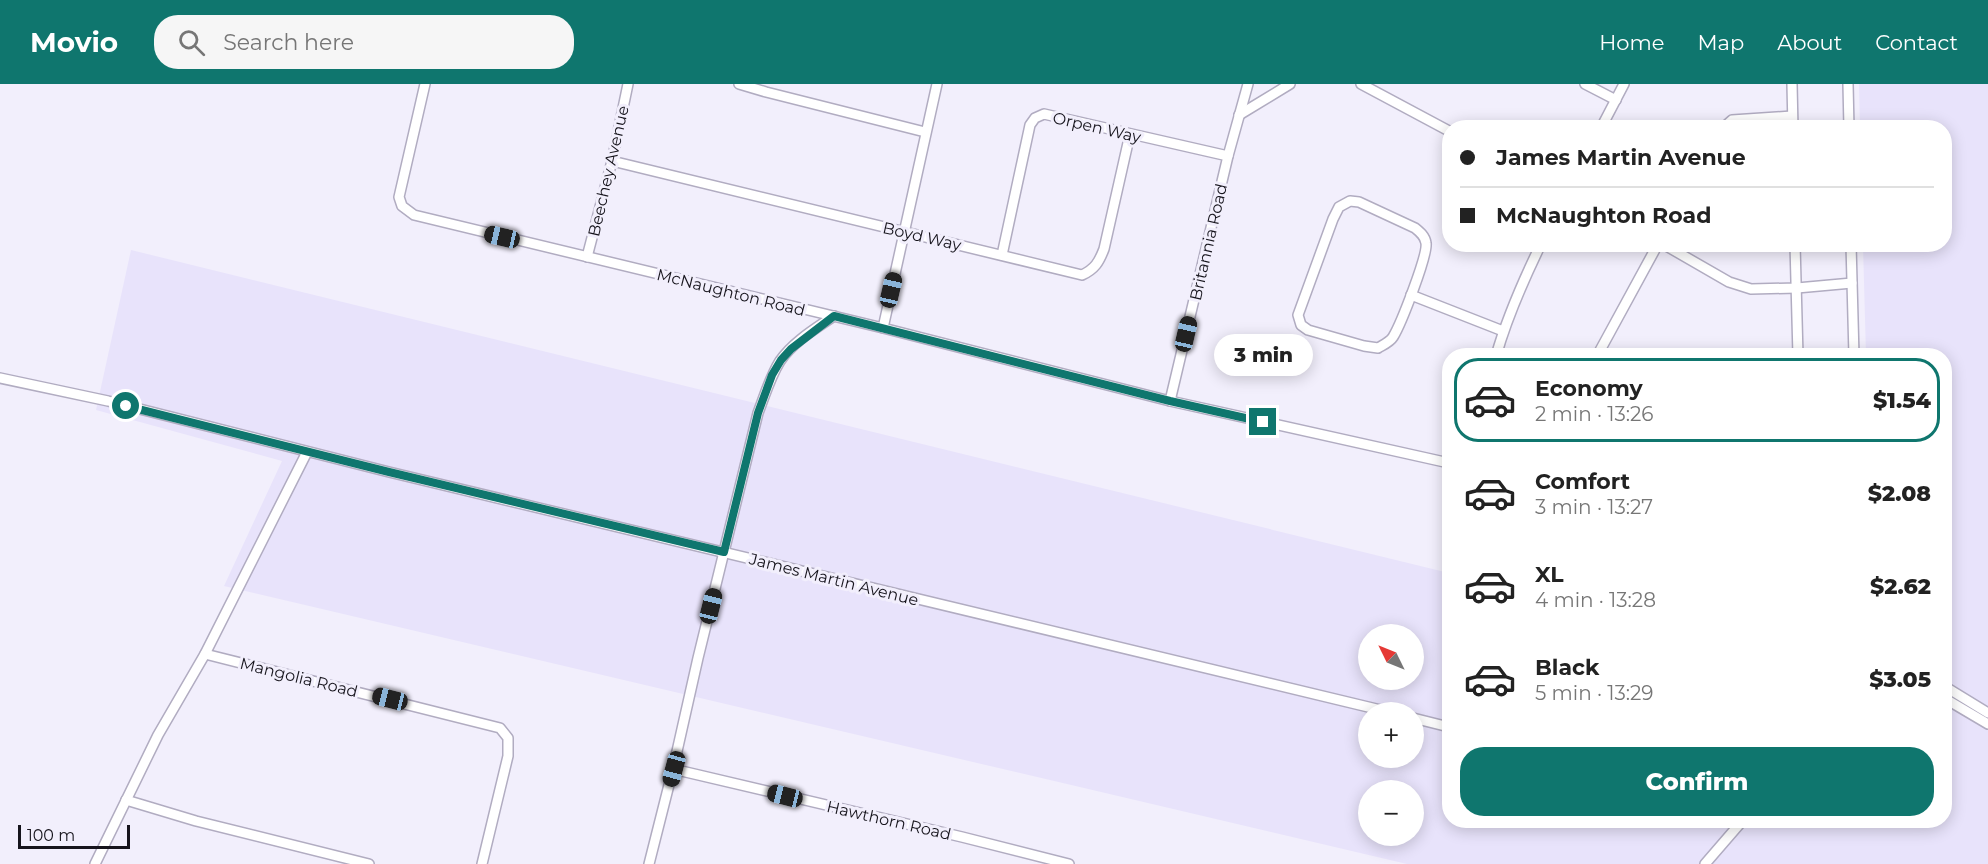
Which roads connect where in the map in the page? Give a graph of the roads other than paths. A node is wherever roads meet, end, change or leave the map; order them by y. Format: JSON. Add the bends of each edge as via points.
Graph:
{"nodes":[{"id":1,"x":425,"y":84,"type":"edge"},
{"id":2,"x":628,"y":84,"type":"edge"},
{"id":3,"x":739,"y":84,"type":"edge"},
{"id":4,"x":937,"y":84,"type":"edge"},
{"id":5,"x":1248,"y":84,"type":"edge"},
{"id":6,"x":1290,"y":84,"type":"edge"},
{"id":7,"x":1361,"y":84,"type":"edge"},
{"id":8,"x":1585,"y":84,"type":"edge"},
{"id":9,"x":1624,"y":84,"type":"edge"},
{"id":10,"x":1792,"y":84,"type":"edge"},
{"id":11,"x":1848,"y":84,"type":"edge"},
{"id":12,"x":767,"y":88,"type":"edge"},
{"id":13,"x":1616,"y":100,"type":"junction"},
{"id":14,"x":1239,"y":116,"type":"junction"},
{"id":15,"x":1792,"y":116,"type":"junction"},
{"id":16,"x":1605,"y":120,"type":"edge"},
{"id":17,"x":1732,"y":120,"type":"edge"},
{"id":18,"x":1792,"y":120,"type":"edge"},
{"id":19,"x":1849,"y":120,"type":"edge"},
{"id":20,"x":1442,"y":126,"type":"edge"},
{"id":21,"x":925,"y":132,"type":"junction"},
{"id":22,"x":1130,"y":134,"type":"junction"},
{"id":23,"x":1228,"y":156,"type":"junction"},
{"id":24,"x":612,"y":161,"type":"junction"},
{"id":25,"x":904,"y":232,"type":"junction"},
{"id":26,"x":1537,"y":252,"type":"edge"},
{"id":27,"x":1656,"y":252,"type":"edge"},
{"id":28,"x":1674,"y":252,"type":"edge"},
{"id":29,"x":1796,"y":252,"type":"edge"},
{"id":30,"x":1851,"y":252,"type":"edge"},
{"id":31,"x":1002,"y":255,"type":"junction"},
{"id":32,"x":587,"y":257,"type":"junction"},
{"id":33,"x":1852,"y":283,"type":"junction"},
{"id":34,"x":1797,"y":288,"type":"junction"},
{"id":35,"x":1411,"y":296,"type":"junction"},
{"id":36,"x":834,"y":316,"type":"junction"},
{"id":37,"x":882,"y":328,"type":"junction"},
{"id":38,"x":1503,"y":331,"type":"junction"},
{"id":39,"x":1498,"y":348,"type":"edge"},
{"id":40,"x":1602,"y":348,"type":"edge"},
{"id":41,"x":1798,"y":348,"type":"edge"},
{"id":42,"x":1854,"y":348,"type":"edge"},
{"id":43,"x":0,"y":378,"type":"edge"},
{"id":44,"x":1170,"y":401,"type":"junction"},
{"id":45,"x":307,"y":452,"type":"junction"},
{"id":46,"x":1442,"y":461,"type":"edge"},
{"id":47,"x":724,"y":552,"type":"junction"},
{"id":48,"x":205,"y":654,"type":"junction"},
{"id":49,"x":1952,"y":691,"type":"edge"},
{"id":50,"x":1952,"y":703,"type":"edge"},
{"id":51,"x":1358,"y":705,"type":"edge"},
{"id":52,"x":1988,"y":712,"type":"edge"},
{"id":53,"x":1424,"y":721,"type":"edge"},
{"id":54,"x":1988,"y":724,"type":"edge"},
{"id":55,"x":1442,"y":725,"type":"edge"},
{"id":56,"x":674,"y":769,"type":"junction"},
{"id":57,"x":126,"y":800,"type":"junction"},
{"id":58,"x":1735,"y":828,"type":"edge"},
{"id":59,"x":95,"y":864,"type":"edge"},
{"id":60,"x":369,"y":864,"type":"edge"},
{"id":61,"x":482,"y":864,"type":"edge"},
{"id":62,"x":650,"y":864,"type":"edge"},
{"id":63,"x":1069,"y":864,"type":"edge"},
{"id":64,"x":1705,"y":864,"type":"edge"}],
"edges":[{"from":1,"to":32,"type":"street","name":"McNaughton Road","via":[[399,190],[402,206],[414,216]]},
{"from":2,"to":24,"type":"street","name":"Beechey Avenue"},
{"from":3,"to":12,"type":"street"},
{"from":4,"to":21,"type":"street"},
{"from":5,"to":14,"type":"street","name":"Britannia Road"},
{"from":6,"to":14,"type":"street"},
{"from":7,"to":20,"type":"street"},
{"from":8,"to":13,"type":"street"},
{"from":9,"to":13,"type":"street"},
{"from":10,"to":15,"type":"street"},
{"from":11,"to":19,"type":"street"},
{"from":12,"to":21,"type":"street"},
{"from":13,"to":16,"type":"street"},
{"from":14,"to":23,"type":"street","name":"Britannia Road"},
{"from":15,"to":17,"type":"street"},
{"from":15,"to":18,"type":"street"},
{"from":21,"to":25,"type":"street"},
{"from":22,"to":23,"type":"street","name":"Orpen Way"},
{"from":22,"to":31,"type":"street","name":"Boyd Way","via":[[1104,249],[1092,271],[1082,275]]},
{"from":22,"to":31,"type":"street","name":"Orpen Way","via":[[1044,114],[1035,118],[1030,125]]},
{"from":23,"to":44,"type":"street","name":"Britannia Road"},
{"from":24,"to":25,"type":"street","name":"Boyd Way"},
{"from":24,"to":32,"type":"street","name":"Beechey Avenue"},
{"from":25,"to":31,"type":"street","name":"Boyd Way"},
{"from":25,"to":37,"type":"street"},
{"from":26,"to":38,"type":"street"},
{"from":27,"to":40,"type":"street"},
{"from":28,"to":34,"type":"street","via":[[1743,287]]},
{"from":29,"to":34,"type":"street"},
{"from":30,"to":33,"type":"street"},
{"from":32,"to":36,"type":"street","name":"McNaughton Road"},
{"from":33,"to":34,"type":"street"},
{"from":33,"to":42,"type":"street"},
{"from":34,"to":41,"type":"street"},
{"from":35,"to":35,"type":"street","via":[[1393,338],[1378,348],[1308,330],[1301,325],[1298,315],[1333,219],[1339,207],[1350,201],[1423,234],[1426,251]]},
{"from":35,"to":38,"type":"street"},
{"from":36,"to":37,"type":"street","name":"McNaughton Road"},
{"from":36,"to":47,"type":"street","via":[[802,339],[772,375],[758,413]]},
{"from":37,"to":44,"type":"street","name":"McNaughton Road"},
{"from":38,"to":39,"type":"street"},
{"from":43,"to":45,"type":"street","name":"James Martin Avenue"},
{"from":44,"to":46,"type":"street","name":"McNaughton Road"},
{"from":45,"to":47,"type":"street","name":"James Martin Avenue"},
{"from":45,"to":48,"type":"street"},
{"from":47,"to":51,"type":"street","name":"James Martin Avenue"},
{"from":47,"to":56,"type":"street"},
{"from":48,"to":57,"type":"street"},
{"from":48,"to":61,"type":"street","name":"Mangolia Road","via":[[500,728],[508,738],[508,756]]},
{"from":49,"to":52,"type":"street"},
{"from":50,"to":54,"type":"street"},
{"from":53,"to":55,"type":"street"},
{"from":56,"to":62,"type":"street"},
{"from":56,"to":63,"type":"street","name":"Hawthorn Road"},
{"from":57,"to":59,"type":"street"},
{"from":57,"to":60,"type":"street","via":[[196,822]]},
{"from":58,"to":64,"type":"street"}]}
